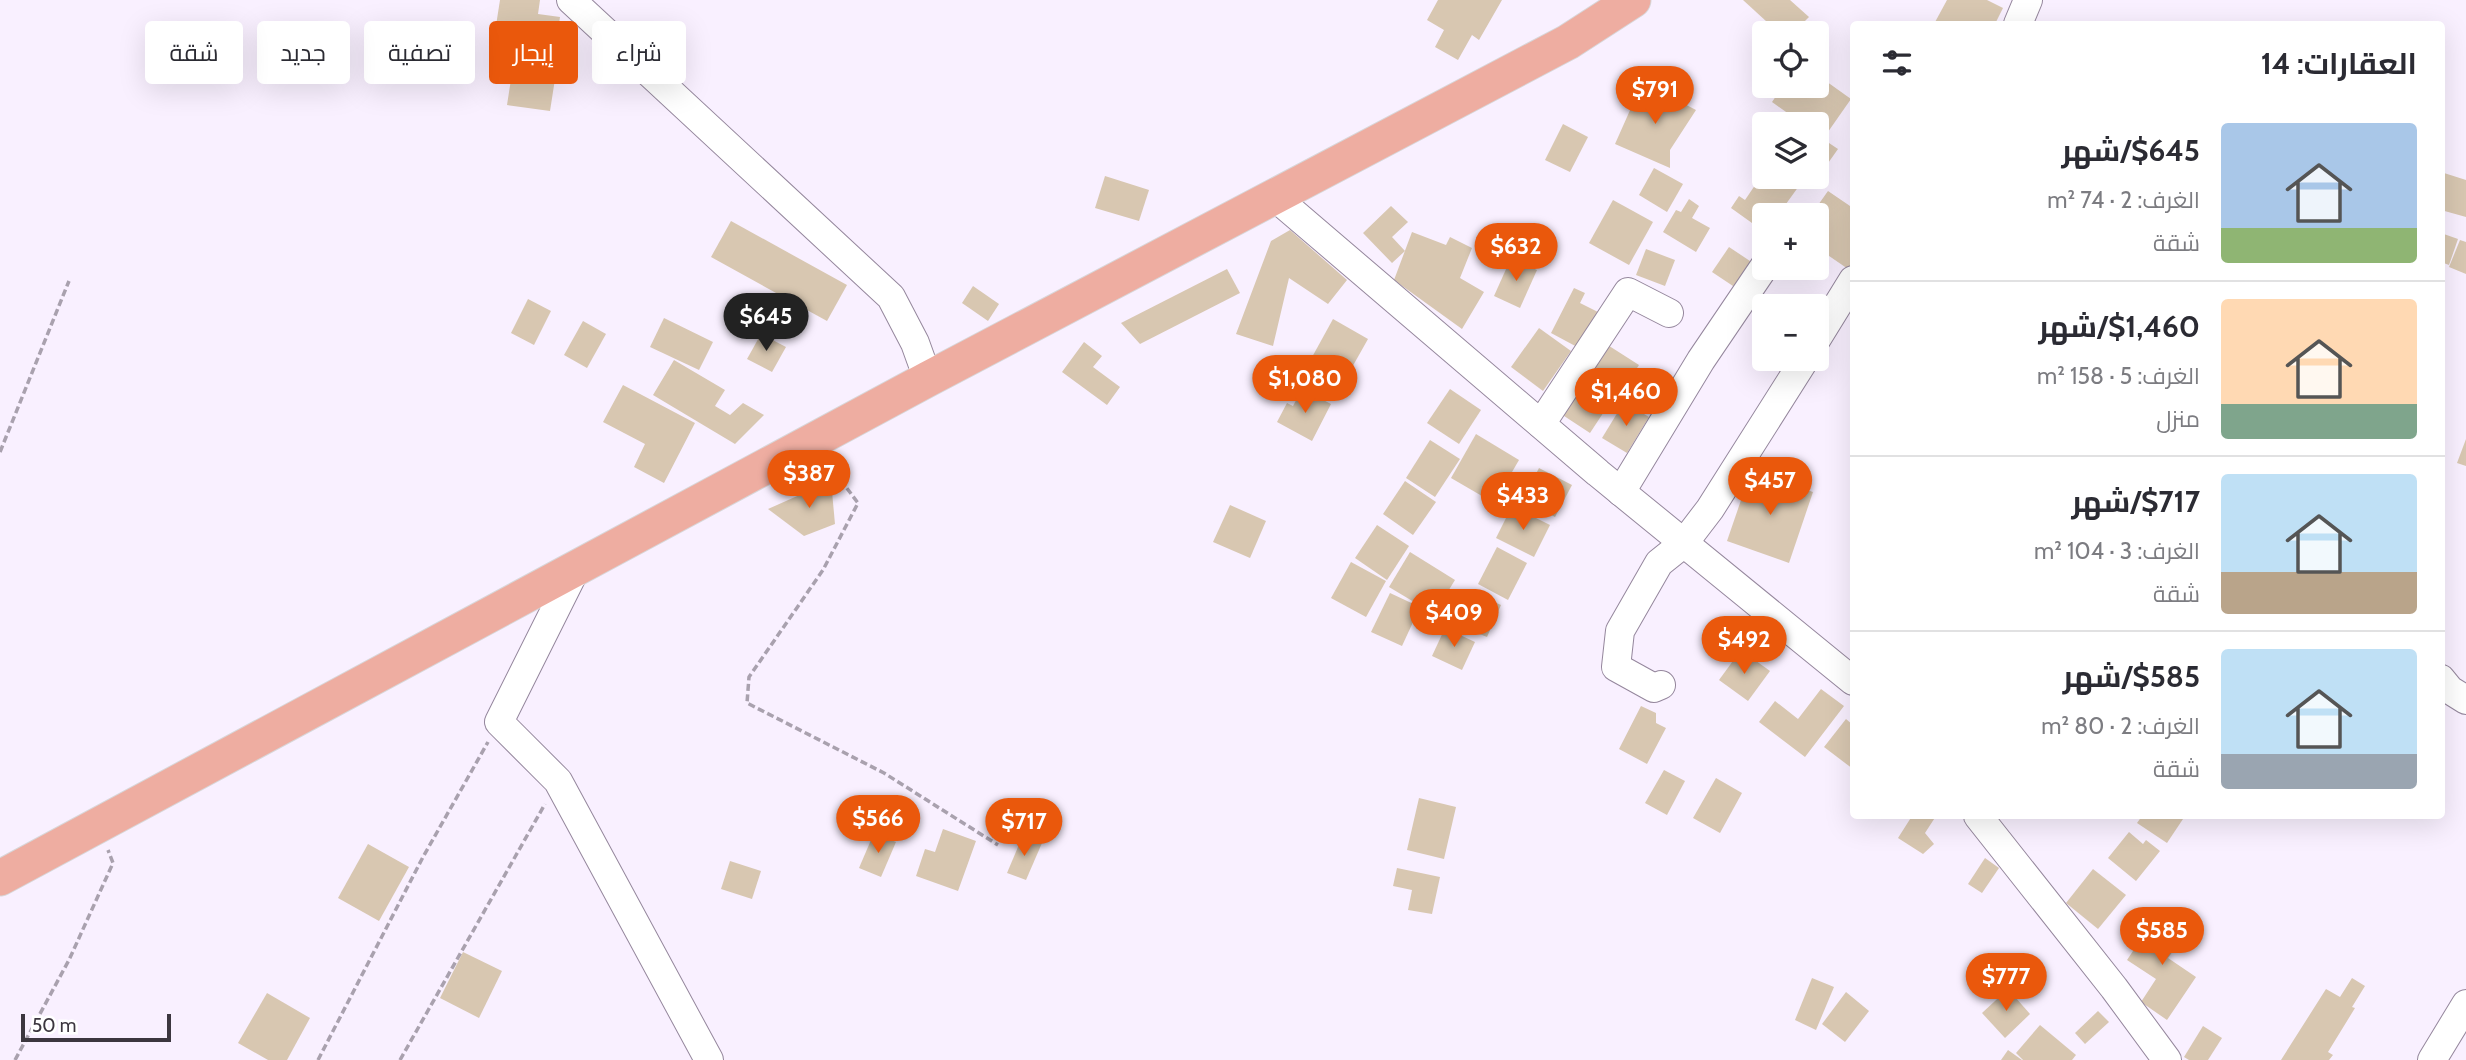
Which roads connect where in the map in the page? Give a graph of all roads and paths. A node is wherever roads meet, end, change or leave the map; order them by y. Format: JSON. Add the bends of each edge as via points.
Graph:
{"nodes":[{"id":1,"x":571,"y":0,"type":"edge"},
{"id":2,"x":1633,"y":0,"type":"edge"},
{"id":3,"x":2028,"y":0,"type":"edge"},
{"id":4,"x":2019,"y":21,"type":"edge"},
{"id":5,"x":1275,"y":197,"type":"junction"},
{"id":6,"x":1755,"y":280,"type":"edge"},
{"id":7,"x":69,"y":281,"type":"dead end"},
{"id":8,"x":1850,"y":285,"type":"edge"},
{"id":9,"x":1669,"y":313,"type":"dead end"},
{"id":10,"x":1829,"y":319,"type":"edge"},
{"id":11,"x":1797,"y":371,"type":"edge"},
{"id":12,"x":928,"y":379,"type":"junction"},
{"id":13,"x":1541,"y":425,"type":"junction"},
{"id":14,"x":812,"y":441,"type":"junction"},
{"id":15,"x":0,"y":452,"type":"edge"},
{"id":16,"x":1621,"y":492,"type":"junction"},
{"id":17,"x":1684,"y":543,"type":"junction"},
{"id":18,"x":576,"y":568,"type":"junction"},
{"id":19,"x":1850,"y":679,"type":"edge"},
{"id":20,"x":2445,"y":684,"type":"edge"},
{"id":21,"x":1661,"y":685,"type":"dead end"},
{"id":22,"x":2466,"y":700,"type":"edge"},
{"id":23,"x":499,"y":722,"type":"junction"},
{"id":24,"x":558,"y":781,"type":"junction"},
{"id":25,"x":1980,"y":819,"type":"edge"},
{"id":26,"x":98,"y":825,"type":"junction"},
{"id":27,"x":998,"y":845,"type":"dead end"},
{"id":28,"x":0,"y":878,"type":"edge"},
{"id":29,"x":2466,"y":1004,"type":"edge"},
{"id":30,"x":15,"y":1060,"type":"edge"},
{"id":31,"x":318,"y":1060,"type":"edge"},
{"id":32,"x":400,"y":1060,"type":"edge"},
{"id":33,"x":709,"y":1060,"type":"edge"},
{"id":34,"x":2167,"y":1060,"type":"edge"},
{"id":35,"x":2432,"y":1060,"type":"edge"}],
"edges":[{"from":1,"to":12,"type":"street","via":[[891,297]]},
{"from":2,"to":5,"type":"main road","via":[[1568,42]]},
{"from":3,"to":4,"type":"street"},
{"from":5,"to":12,"type":"main road"},
{"from":5,"to":13,"type":"street"},
{"from":6,"to":16,"type":"street"},
{"from":7,"to":15,"type":"path"},
{"from":8,"to":10,"type":"street"},
{"from":9,"to":13,"type":"street","via":[[1628,292]]},
{"from":11,"to":17,"type":"street"},
{"from":12,"to":14,"type":"main road"},
{"from":13,"to":16,"type":"street"},
{"from":14,"to":18,"type":"main road"},
{"from":14,"to":27,"type":"path","via":[[858,503],[823,569],[749,677],[747,704],[884,773]]},
{"from":16,"to":17,"type":"street"},
{"from":17,"to":19,"type":"street"},
{"from":17,"to":21,"type":"street","via":[[1659,563],[1620,631],[1616,667],[1654,688]]},
{"from":18,"to":23,"type":"street"},
{"from":18,"to":26,"type":"main road"},
{"from":20,"to":22,"type":"street"},
{"from":23,"to":24,"type":"street"},
{"from":23,"to":31,"type":"path"},
{"from":24,"to":32,"type":"path"},
{"from":24,"to":33,"type":"street"},
{"from":25,"to":34,"type":"street"},
{"from":26,"to":28,"type":"main road"},
{"from":26,"to":30,"type":"path","via":[[113,863],[69,960]]},
{"from":29,"to":35,"type":"street"}]}
